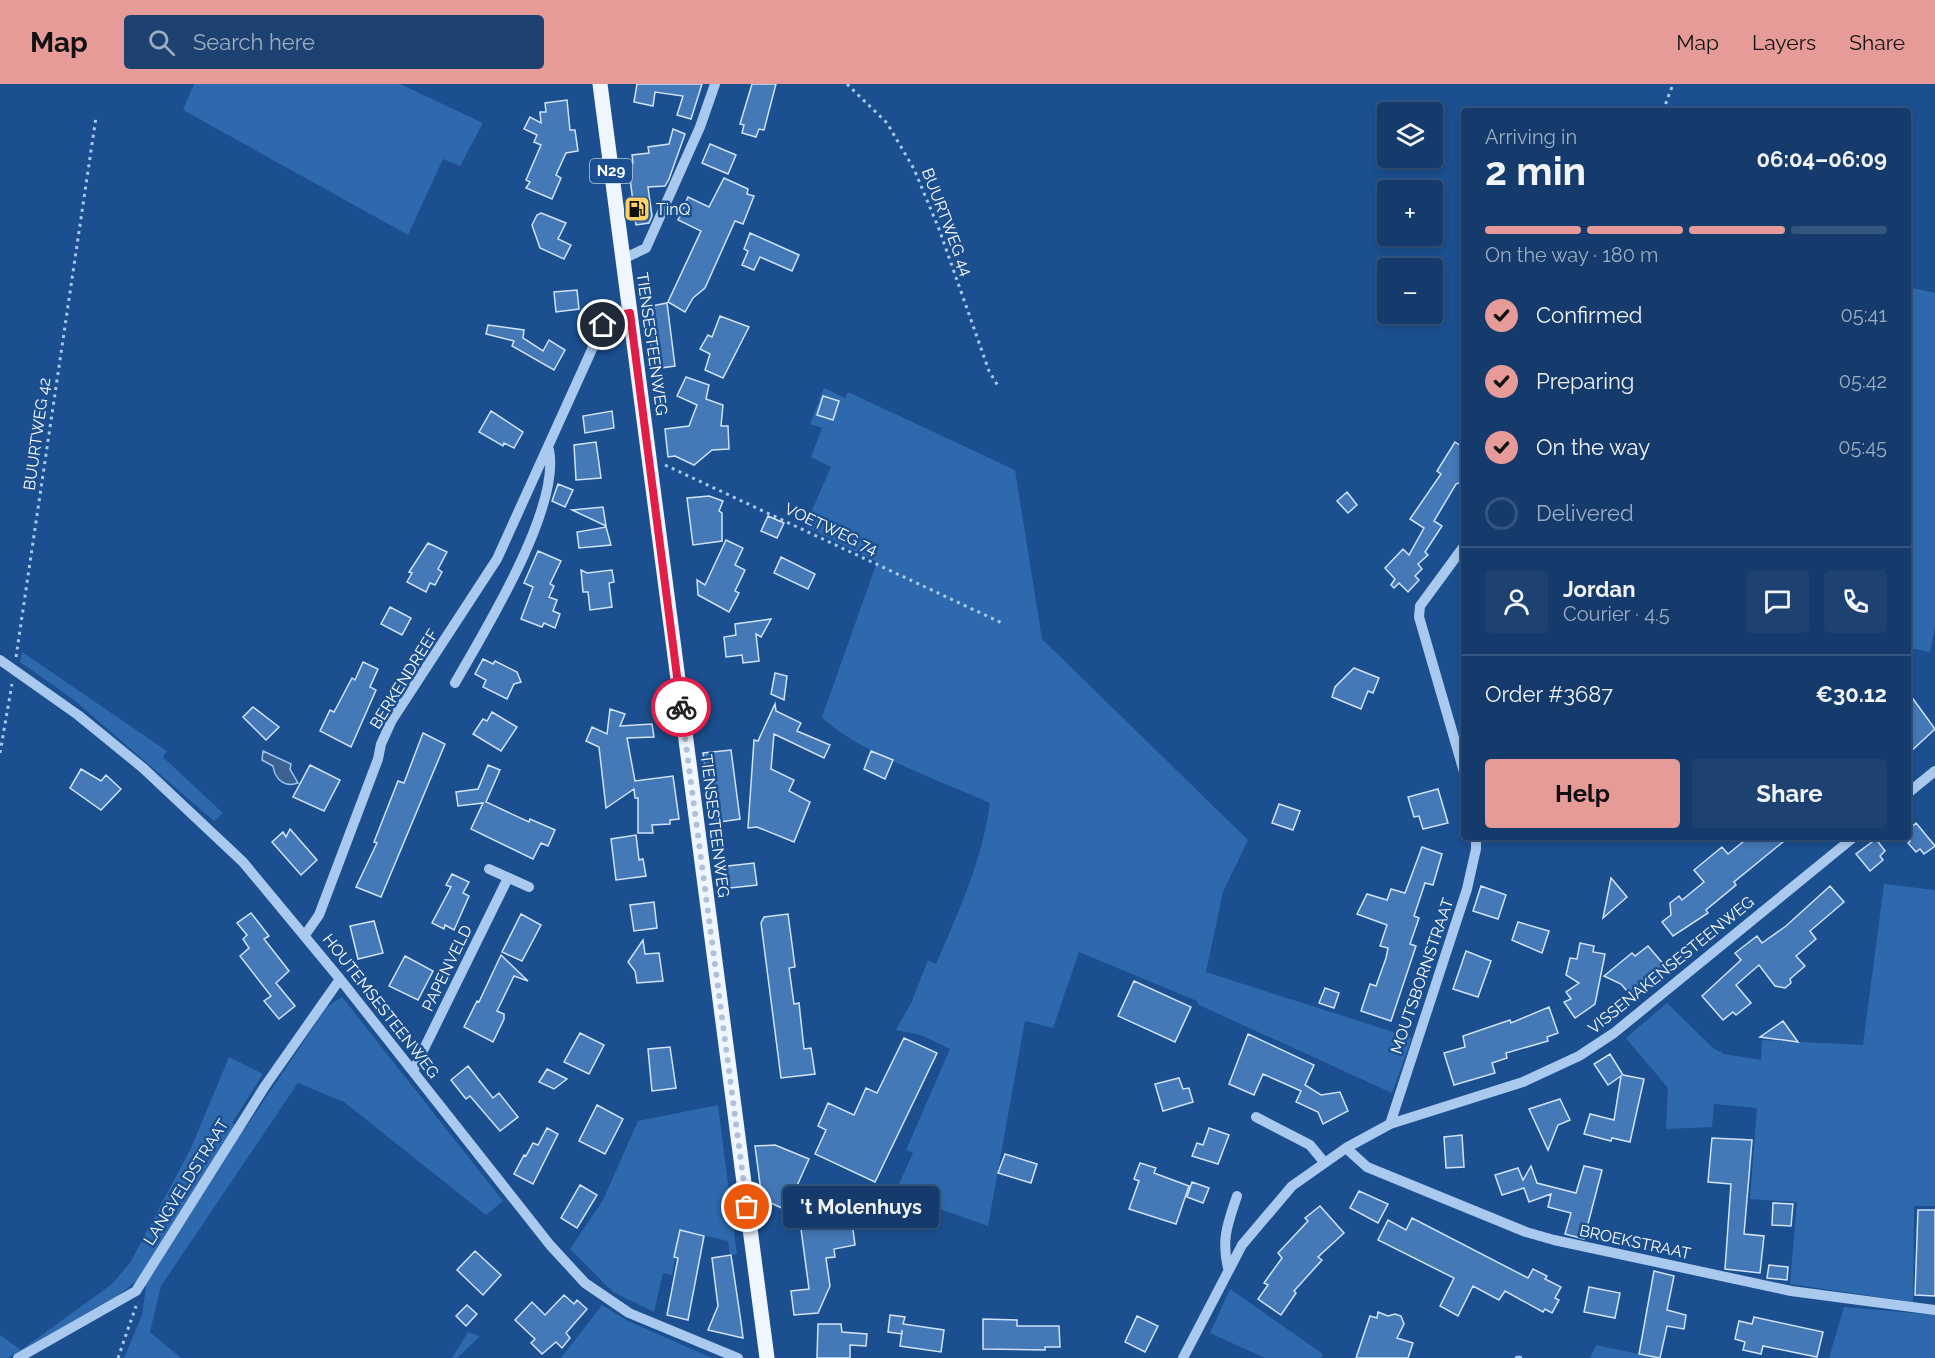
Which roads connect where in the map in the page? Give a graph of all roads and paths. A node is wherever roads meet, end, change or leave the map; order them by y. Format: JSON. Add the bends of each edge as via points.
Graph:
{"nodes":[{"id":1,"x":600,"y":84,"type":"edge"},
{"id":2,"x":715,"y":84,"type":"edge"},
{"id":3,"x":847,"y":84,"type":"edge"},
{"id":4,"x":1673,"y":84,"type":"edge"},
{"id":5,"x":1664,"y":108,"type":"edge"},
{"id":6,"x":96,"y":117,"type":"dead end"},
{"id":7,"x":623,"y":259,"type":"junction"},
{"id":8,"x":630,"y":313,"type":"junction"},
{"id":9,"x":998,"y":386,"type":"dead end"},
{"id":10,"x":549,"y":447,"type":"junction"},
{"id":11,"x":649,"y":457,"type":"junction"},
{"id":12,"x":1461,"y":550,"type":"edge"},
{"id":13,"x":1002,"y":623,"type":"dead end"},
{"id":14,"x":0,"y":660,"type":"edge"},
{"id":15,"x":14,"y":669,"type":"junction"},
{"id":16,"x":455,"y":683,"type":"dead end"},
{"id":17,"x":0,"y":753,"type":"edge"},
{"id":18,"x":1461,"y":762,"type":"edge"},
{"id":19,"x":1935,"y":771,"type":"edge"},
{"id":20,"x":1911,"y":791,"type":"edge"},
{"id":21,"x":1476,"y":840,"type":"edge"},
{"id":22,"x":1850,"y":840,"type":"edge"},
{"id":23,"x":489,"y":869,"type":"dead end"},
{"id":24,"x":508,"y":878,"type":"junction"},
{"id":25,"x":529,"y":887,"type":"dead end"},
{"id":26,"x":305,"y":935,"type":"junction"},
{"id":27,"x":340,"y":979,"type":"junction"},
{"id":28,"x":413,"y":1071,"type":"junction"},
{"id":29,"x":1256,"y":1117,"type":"dead end"},
{"id":30,"x":1390,"y":1124,"type":"junction"},
{"id":31,"x":1346,"y":1148,"type":"junction"},
{"id":32,"x":1324,"y":1162,"type":"junction"},
{"id":33,"x":1237,"y":1196,"type":"dead end"},
{"id":34,"x":1228,"y":1268,"type":"junction"},
{"id":35,"x":136,"y":1291,"type":"junction"},
{"id":36,"x":1935,"y":1310,"type":"edge"},
{"id":37,"x":18,"y":1358,"type":"edge"},
{"id":38,"x":118,"y":1358,"type":"edge"},
{"id":39,"x":738,"y":1358,"type":"edge"},
{"id":40,"x":767,"y":1358,"type":"edge"},
{"id":41,"x":1183,"y":1358,"type":"edge"}],
"edges":[{"from":1,"to":7,"type":"main road","name":"TIENSESTEENWEG","number":"N29"},
{"from":2,"to":7,"type":"street","via":[[646,248]]},
{"from":3,"to":9,"type":"path","name":"BUURTWEG 44","via":[[887,123],[914,169]]},
{"from":4,"to":5,"type":"path"},
{"from":6,"to":15,"type":"path","name":"BUURTWEG 42"},
{"from":7,"to":8,"type":"main road","name":"TIENSESTEENWEG","number":"N29"},
{"from":8,"to":10,"type":"street","name":"BERKENDREEF","via":[[614,316],[603,325]]},
{"from":8,"to":11,"type":"main road","name":"TIENSESTEENWEG","number":"N29"},
{"from":10,"to":16,"type":"street","name":"BERKENDREEF","via":[[542,510],[507,592]]},
{"from":10,"to":26,"type":"street","name":"BERKENDREEF","via":[[496,559],[392,720],[319,915]]},
{"from":11,"to":13,"type":"path","name":"VOETWEG 74"},
{"from":11,"to":40,"type":"main road","name":"TIENSESTEENWEG","number":"N29"},
{"from":12,"to":18,"type":"street","via":[[1420,606],[1419,617]]},
{"from":14,"to":15,"type":"street","name":"HOUTEMSESTEENWEG"},
{"from":15,"to":17,"type":"path","name":"BUURTWEG 42"},
{"from":15,"to":26,"type":"street","name":"HOUTEMSESTEENWEG","via":[[135,761],[193,812],[243,862]]},
{"from":19,"to":20,"type":"street"},
{"from":21,"to":30,"type":"street","name":"MOUTSBORNSTRAAT","via":[[1467,889]]},
{"from":22,"to":30,"type":"street","name":"VISSENAKENSESTEENWEG","via":[[1614,1033],[1579,1056],[1523,1082]]},
{"from":23,"to":24,"type":"street"},
{"from":24,"to":25,"type":"street"},
{"from":24,"to":28,"type":"street","name":"PAPENVELD"},
{"from":26,"to":27,"type":"street","name":"HOUTEMSESTEENWEG"},
{"from":27,"to":28,"type":"street","name":"HOUTEMSESTEENWEG"},
{"from":27,"to":35,"type":"street","name":"LANGVELDSTRAAT","via":[[265,1086]]},
{"from":28,"to":39,"type":"street","name":"HOUTEMSESTEENWEG","via":[[550,1245],[585,1283],[629,1313]]},
{"from":29,"to":32,"type":"street","via":[[1310,1145]]},
{"from":30,"to":31,"type":"street","name":"VISSENAKENSESTEENWEG"},
{"from":31,"to":32,"type":"street","name":"VISSENAKENSESTEENWEG"},
{"from":31,"to":36,"type":"street","name":"BROEKSTRAAT","via":[[1367,1167],[1554,1240],[1791,1291]]},
{"from":32,"to":34,"type":"street","name":"VISSENAKENSESTEENWEG","via":[[1271,1208]]},
{"from":33,"to":34,"type":"street","via":[[1226,1228]]},
{"from":34,"to":41,"type":"street","name":"VISSENAKENSESTEENWEG"},
{"from":35,"to":37,"type":"street","name":"LANGVELDSTRAAT"},
{"from":35,"to":38,"type":"path","via":[[136,1308]]}]}
